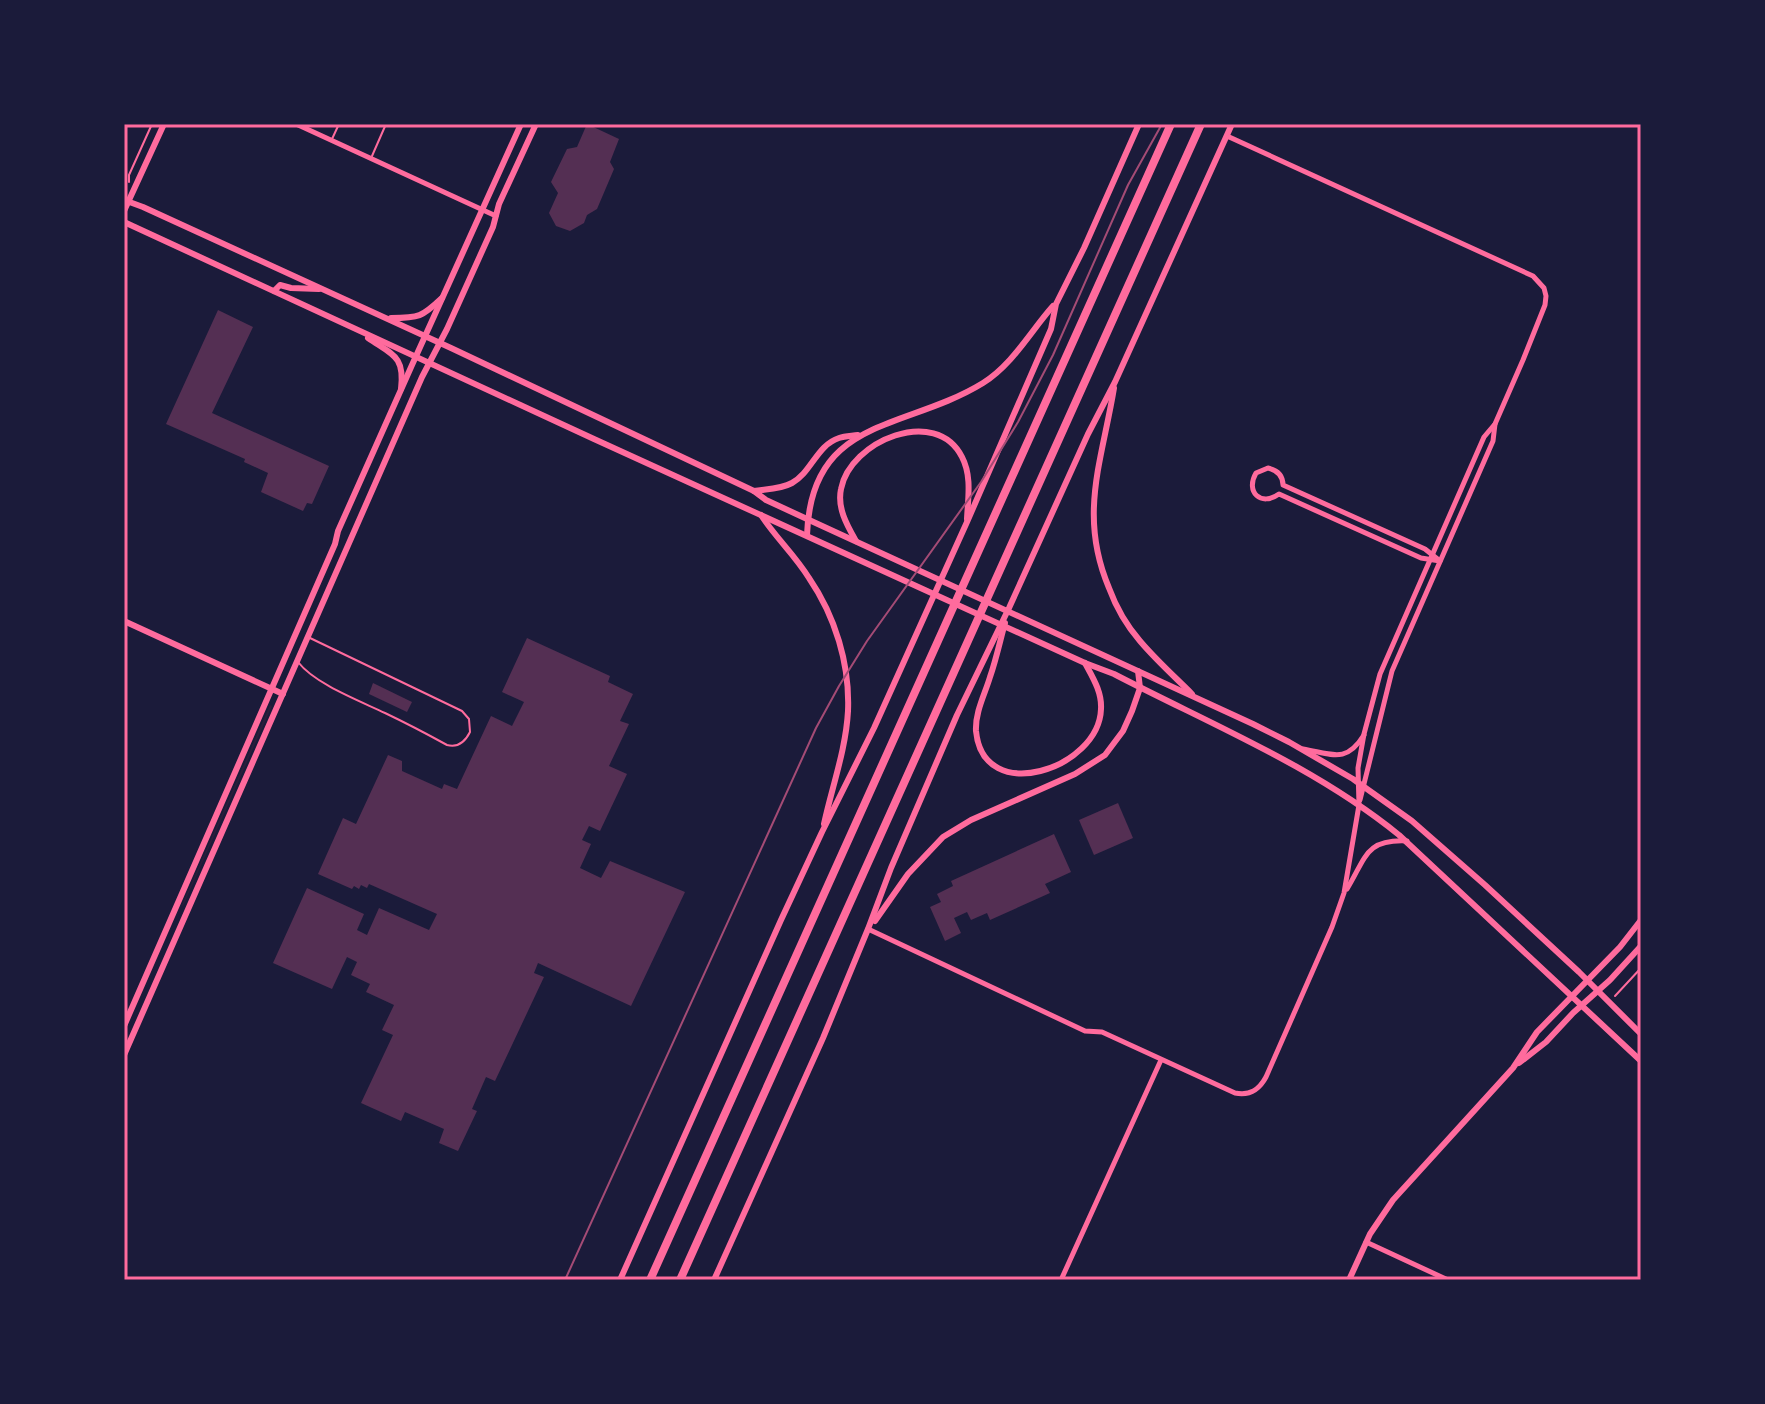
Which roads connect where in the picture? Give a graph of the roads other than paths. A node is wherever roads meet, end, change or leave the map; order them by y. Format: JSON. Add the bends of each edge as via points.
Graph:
{"nodes":[{"id":1,"x":164,"y":124,"type":"edge"},
{"id":2,"x":296,"y":124,"type":"edge"},
{"id":3,"x":339,"y":124,"type":"edge"},
{"id":4,"x":386,"y":124,"type":"edge"},
{"id":5,"x":521,"y":124,"type":"edge"},
{"id":6,"x":536,"y":124,"type":"edge"},
{"id":7,"x":1139,"y":124,"type":"edge"},
{"id":8,"x":1171,"y":124,"type":"edge"},
{"id":9,"x":1201,"y":124,"type":"edge"},
{"id":10,"x":1232,"y":124,"type":"edge"},
{"id":11,"x":1227,"y":136,"type":"junction"},
{"id":12,"x":332,"y":140,"type":"junction"},
{"id":13,"x":371,"y":158,"type":"junction"},
{"id":14,"x":126,"y":201,"type":"edge"},
{"id":15,"x":482,"y":210,"type":"junction"},
{"id":16,"x":124,"y":211,"type":"edge"},
{"id":17,"x":496,"y":216,"type":"junction"},
{"id":18,"x":124,"y":222,"type":"edge"},
{"id":19,"x":325,"y":290,"type":"junction"},
{"id":20,"x":274,"y":291,"type":"junction"},
{"id":21,"x":442,"y":298,"type":"junction"},
{"id":22,"x":1056,"y":304,"type":"junction"},
{"id":23,"x":388,"y":318,"type":"junction"},
{"id":24,"x":352,"y":327,"type":"junction"},
{"id":25,"x":425,"y":336,"type":"junction"},
{"id":26,"x":439,"y":342,"type":"junction"},
{"id":27,"x":416,"y":356,"type":"junction"},
{"id":28,"x":429,"y":362,"type":"junction"},
{"id":29,"x":1115,"y":382,"type":"junction"},
{"id":30,"x":401,"y":389,"type":"junction"},
{"id":31,"x":1495,"y":424,"type":"junction"},
{"id":32,"x":861,"y":434,"type":"junction"},
{"id":33,"x":754,"y":491,"type":"junction"},
{"id":34,"x":761,"y":515,"type":"junction"},
{"id":35,"x":807,"y":519,"type":"junction"},
{"id":36,"x":967,"y":522,"type":"junction"},
{"id":37,"x":807,"y":535,"type":"junction"},
{"id":38,"x":856,"y":541,"type":"junction"},
{"id":39,"x":1430,"y":557,"type":"junction"},
{"id":40,"x":1440,"y":561,"type":"junction"},
{"id":41,"x":1009,"y":608,"type":"junction"},
{"id":42,"x":302,"y":619,"type":"junction"},
{"id":43,"x":124,"y":621,"type":"edge"},
{"id":44,"x":308,"y":637,"type":"junction"},
{"id":45,"x":297,"y":661,"type":"junction"},
{"id":46,"x":1085,"y":663,"type":"junction"},
{"id":47,"x":1138,"y":671,"type":"junction"},
{"id":48,"x":1140,"y":688,"type":"junction"},
{"id":49,"x":271,"y":689,"type":"junction"},
{"id":50,"x":283,"y":694,"type":"junction"},
{"id":51,"x":1195,"y":697,"type":"junction"},
{"id":52,"x":1364,"y":734,"type":"junction"},
{"id":53,"x":1300,"y":748,"type":"junction"},
{"id":54,"x":1361,"y":785,"type":"junction"},
{"id":55,"x":1359,"y":805,"type":"junction"},
{"id":56,"x":822,"y":832,"type":"junction"},
{"id":57,"x":1407,"y":841,"type":"junction"},
{"id":58,"x":1344,"y":893,"type":"junction"},
{"id":59,"x":1641,"y":920,"type":"edge"},
{"id":60,"x":868,"y":929,"type":"junction"},
{"id":61,"x":1641,"y":946,"type":"edge"},
{"id":62,"x":1587,"y":980,"type":"junction"},
{"id":63,"x":1598,"y":991,"type":"junction"},
{"id":64,"x":1571,"y":995,"type":"junction"},
{"id":65,"x":1582,"y":1005,"type":"junction"},
{"id":66,"x":124,"y":1026,"type":"edge"},
{"id":67,"x":1641,"y":1034,"type":"edge"},
{"id":68,"x":124,"y":1055,"type":"edge"},
{"id":69,"x":1161,"y":1060,"type":"junction"},
{"id":70,"x":1641,"y":1061,"type":"edge"},
{"id":71,"x":1513,"y":1068,"type":"junction"},
{"id":72,"x":1366,"y":1242,"type":"junction"},
{"id":73,"x":620,"y":1280,"type":"edge"},
{"id":74,"x":650,"y":1280,"type":"edge"},
{"id":75,"x":680,"y":1280,"type":"edge"},
{"id":76,"x":714,"y":1280,"type":"edge"},
{"id":77,"x":1061,"y":1280,"type":"edge"},
{"id":78,"x":1349,"y":1280,"type":"edge"},
{"id":79,"x":1448,"y":1280,"type":"edge"}],
"edges":[{"from":1,"to":14,"type":"main road"},
{"from":2,"to":12,"type":"street"},
{"from":3,"to":12,"type":"lane"},
{"from":4,"to":13,"type":"lane"},
{"from":5,"to":15,"type":"main road"},
{"from":6,"to":17,"type":"main road"},
{"from":7,"to":22,"type":"main road"},
{"from":8,"to":74,"type":"highway"},
{"from":9,"to":75,"type":"highway"},
{"from":10,"to":11,"type":"main road"},
{"from":11,"to":29,"type":"main road"},
{"from":11,"to":31,"type":"street","via":[[1543,285],[1545,305]]},
{"from":12,"to":13,"type":"street"},
{"from":13,"to":15,"type":"street"},
{"from":14,"to":16,"type":"main road"},
{"from":14,"to":19,"type":"main road"},
{"from":15,"to":17,"type":"street"},
{"from":15,"to":21,"type":"main road"},
{"from":17,"to":26,"type":"main road"},
{"from":18,"to":20,"type":"main road"},
{"from":19,"to":20,"type":"main road","via":[[280,285]]},
{"from":19,"to":23,"type":"main road"},
{"from":20,"to":24,"type":"main road"},
{"from":21,"to":23,"type":"main road","via":[[420,316]]},
{"from":21,"to":25,"type":"main road"},
{"from":22,"to":32,"type":"main road","via":[[983,383]]},
{"from":22,"to":36,"type":"main road","via":[[1051,329]]},
{"from":23,"to":25,"type":"main road"},
{"from":24,"to":27,"type":"main road"},
{"from":24,"to":30,"type":"main road","via":[[401,364]]},
{"from":25,"to":26,"type":"main road"},
{"from":25,"to":27,"type":"main road"},
{"from":26,"to":28,"type":"main road"},
{"from":26,"to":33,"type":"main road"},
{"from":27,"to":28,"type":"main road"},
{"from":27,"to":30,"type":"main road"},
{"from":28,"to":34,"type":"main road"},
{"from":28,"to":44,"type":"main road"},
{"from":29,"to":41,"type":"main road"},
{"from":29,"to":51,"type":"main road","via":[[1093,504],[1098,557],[1132,631]]},
{"from":30,"to":42,"type":"main road"},
{"from":31,"to":39,"type":"street","via":[[1484,437]]},
{"from":31,"to":40,"type":"street","via":[[1493,441]]},
{"from":32,"to":33,"type":"main road","via":[[832,442],[791,484]]},
{"from":32,"to":35,"type":"main road","via":[[839,450],[820,475]]},
{"from":33,"to":35,"type":"main road"},
{"from":34,"to":37,"type":"main road"},
{"from":34,"to":56,"type":"main road","via":[[821,597],[846,670],[846,726]]},
{"from":35,"to":37,"type":"main road"},
{"from":35,"to":38,"type":"main road"},
{"from":36,"to":38,"type":"main road","via":[[968,474],[958,450],[937,434],[908,432],[875,445],[846,474],[841,506]]},
{"from":36,"to":56,"type":"main road"},
{"from":37,"to":46,"type":"main road"},
{"from":38,"to":47,"type":"main road"},
{"from":39,"to":39,"type":"street","via":[[1425,549],[1283,485],[1271,469],[1253,477],[1258,496],[1269,499],[1279,494],[1417,557]]},
{"from":39,"to":40,"type":"street"},
{"from":39,"to":52,"type":"street","via":[[1384,661]]},
{"from":40,"to":54,"type":"street","via":[[1392,671]]},
{"from":41,"to":46,"type":"main road","via":[[976,722],[980,746],[998,767],[1022,774],[1044,771],[1084,745],[1098,725],[1101,707]]},
{"from":41,"to":60,"type":"main road","via":[[957,715]]},
{"from":42,"to":44,"type":"lane"},
{"from":42,"to":49,"type":"main road"},
{"from":43,"to":49,"type":"main road"},
{"from":44,"to":45,"type":"main road"},
{"from":44,"to":45,"type":"lane","via":[[462,711],[470,732],[460,745],[447,745],[350,698]]},
{"from":45,"to":50,"type":"main road"},
{"from":46,"to":48,"type":"main road"},
{"from":47,"to":48,"type":"main road"},
{"from":47,"to":51,"type":"main road"},
{"from":48,"to":55,"type":"main road"},
{"from":48,"to":60,"type":"main road","via":[[1123,731],[1105,755],[943,837]]},
{"from":49,"to":50,"type":"main road"},
{"from":49,"to":66,"type":"main road"},
{"from":50,"to":68,"type":"main road"},
{"from":51,"to":53,"type":"main road"},
{"from":52,"to":53,"type":"street","via":[[1343,755]]},
{"from":52,"to":54,"type":"street"},
{"from":53,"to":54,"type":"main road"},
{"from":54,"to":55,"type":"street"},
{"from":54,"to":62,"type":"main road","via":[[1430,836]]},
{"from":55,"to":57,"type":"main road"},
{"from":55,"to":58,"type":"street"},
{"from":56,"to":73,"type":"main road"},
{"from":57,"to":58,"type":"street","via":[[1372,848]]},
{"from":57,"to":64,"type":"main road"},
{"from":58,"to":69,"type":"street","via":[[1257,1089],[1235,1093]]},
{"from":59,"to":62,"type":"main road"},
{"from":60,"to":69,"type":"street","via":[[1085,1031],[1102,1032]]},
{"from":60,"to":76,"type":"main road"},
{"from":61,"to":63,"type":"main road"},
{"from":62,"to":63,"type":"main road"},
{"from":62,"to":64,"type":"main road"},
{"from":63,"to":65,"type":"main road"},
{"from":63,"to":67,"type":"main road"},
{"from":64,"to":65,"type":"main road"},
{"from":64,"to":71,"type":"main road"},
{"from":65,"to":70,"type":"main road"},
{"from":65,"to":71,"type":"main road"},
{"from":69,"to":77,"type":"street"},
{"from":71,"to":72,"type":"main road","via":[[1393,1200]]},
{"from":72,"to":78,"type":"main road"},
{"from":72,"to":79,"type":"street"}]}
